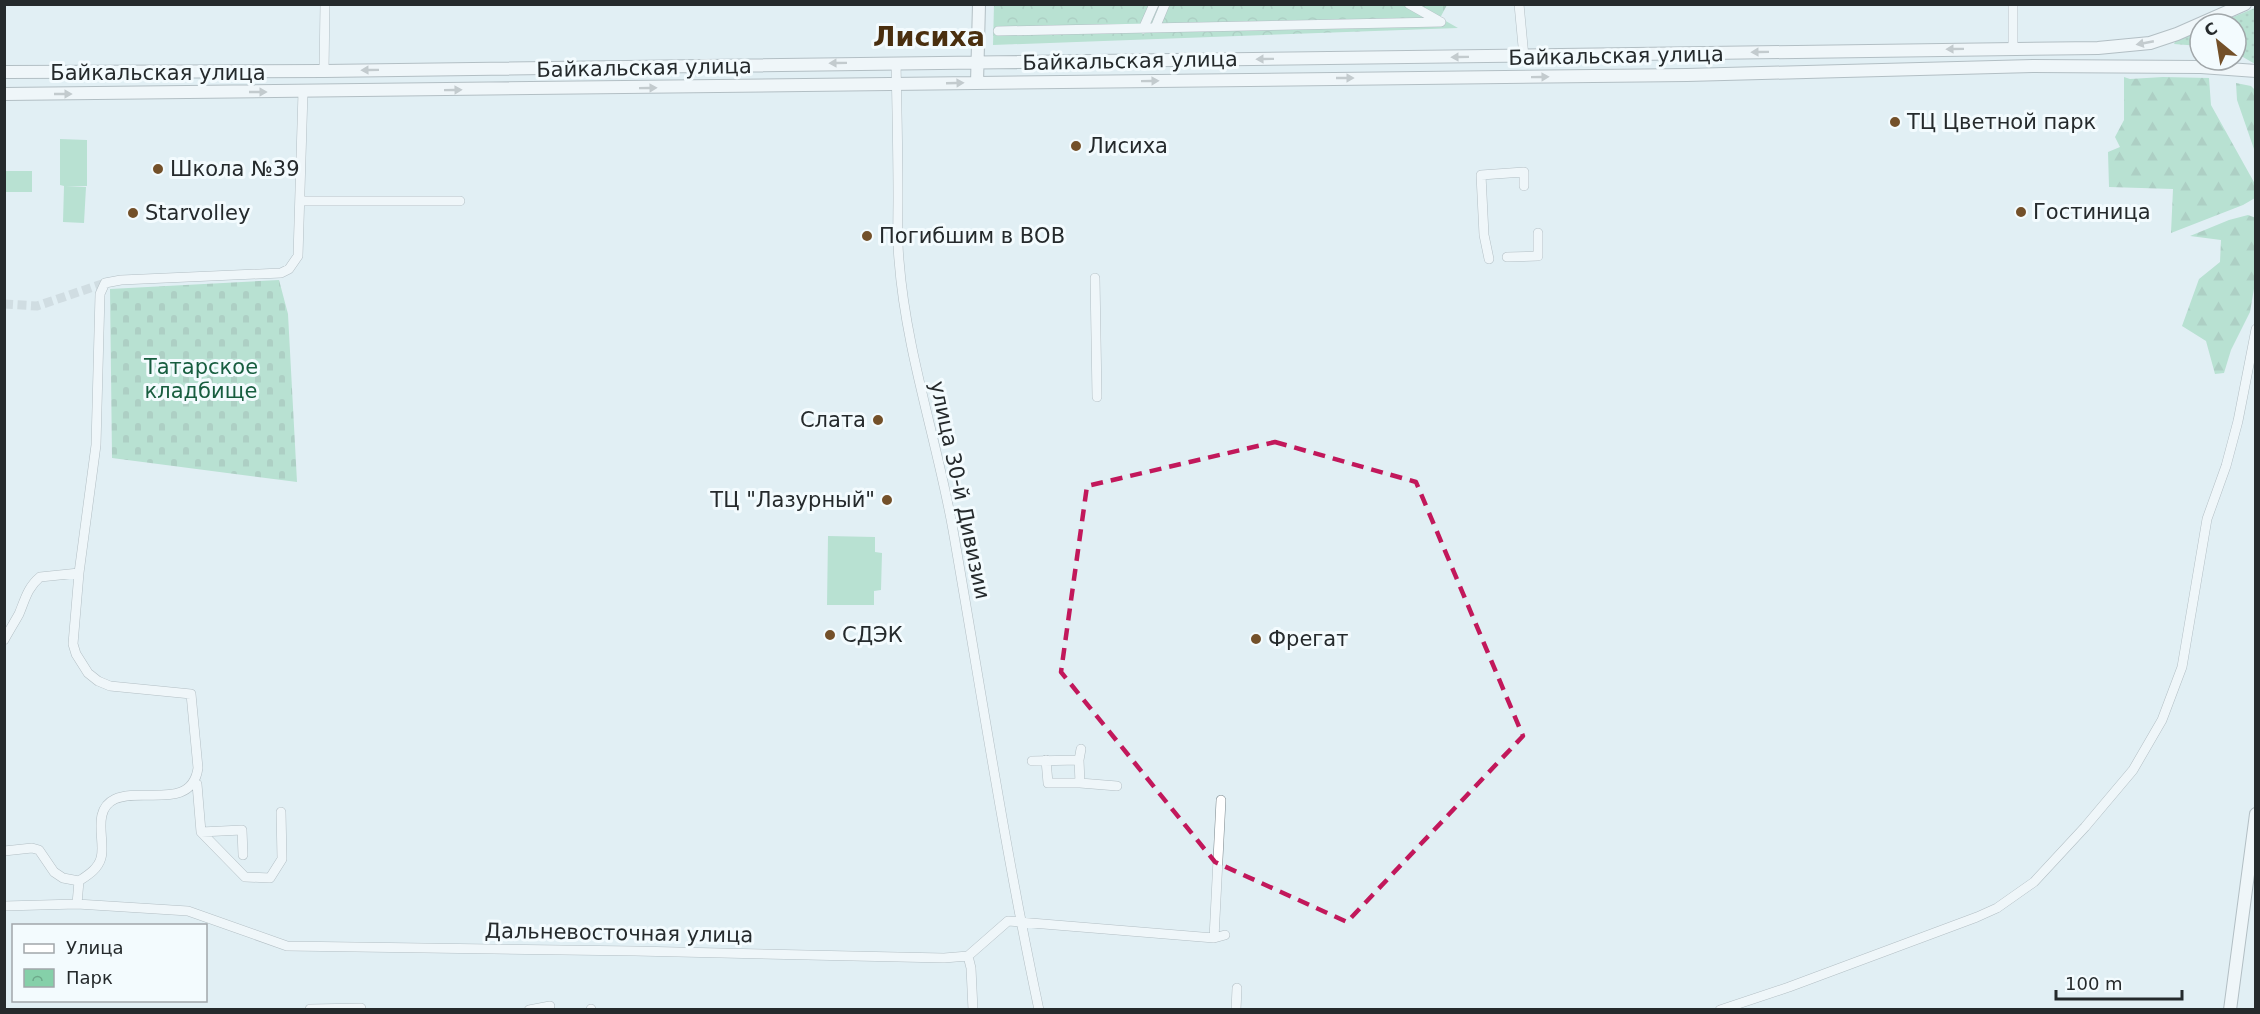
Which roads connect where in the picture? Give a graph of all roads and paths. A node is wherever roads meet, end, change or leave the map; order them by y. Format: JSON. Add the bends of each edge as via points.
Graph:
{"nodes":[{"id":1,"x":325,"y":4,"type":"edge"},
{"id":2,"x":979,"y":4,"type":"edge"},
{"id":3,"x":1154,"y":4,"type":"edge"},
{"id":4,"x":1165,"y":4,"type":"edge"},
{"id":5,"x":1409,"y":4,"type":"edge"},
{"id":6,"x":1519,"y":4,"type":"edge"},
{"id":7,"x":2013,"y":4,"type":"edge"},
{"id":8,"x":2245,"y":4,"type":"edge"},
{"id":9,"x":1155,"y":28,"type":"junction"},
{"id":10,"x":1143,"y":29,"type":"junction"},
{"id":11,"x":998,"y":31,"type":"dead end"},
{"id":12,"x":2013,"y":48,"type":"junction"},
{"id":13,"x":1524,"y":57,"type":"junction"},
{"id":14,"x":977,"y":61,"type":"junction"},
{"id":15,"x":896,"y":63,"type":"junction"},
{"id":16,"x":324,"y":71,"type":"junction"},
{"id":17,"x":2256,"y":71,"type":"edge"},
{"id":18,"x":4,"y":72,"type":"edge"},
{"id":19,"x":977,"y":82,"type":"junction"},
{"id":20,"x":897,"y":85,"type":"junction"},
{"id":21,"x":303,"y":92,"type":"junction"},
{"id":22,"x":4,"y":94,"type":"edge"},
{"id":23,"x":1524,"y":186,"type":"dead end"},
{"id":24,"x":301,"y":201,"type":"junction"},
{"id":25,"x":460,"y":201,"type":"dead end"},
{"id":26,"x":1538,"y":233,"type":"dead end"},
{"id":27,"x":1507,"y":257,"type":"dead end"},
{"id":28,"x":1489,"y":259,"type":"dead end"},
{"id":29,"x":1095,"y":278,"type":"dead end"},
{"id":30,"x":2256,"y":329,"type":"edge"},
{"id":31,"x":1097,"y":397,"type":"dead end"},
{"id":32,"x":79,"y":573,"type":"junction"},
{"id":33,"x":4,"y":640,"type":"edge"},
{"id":34,"x":1081,"y":749,"type":"dead end"},
{"id":35,"x":1046,"y":760,"type":"junction"},
{"id":36,"x":1079,"y":760,"type":"junction"},
{"id":37,"x":1032,"y":761,"type":"dead end"},
{"id":38,"x":1080,"y":783,"type":"junction"},
{"id":39,"x":197,"y":784,"type":"dead end"},
{"id":40,"x":1117,"y":786,"type":"dead end"},
{"id":41,"x":1221,"y":800,"type":"dead end"},
{"id":42,"x":281,"y":812,"type":"dead end"},
{"id":43,"x":2256,"y":814,"type":"edge"},
{"id":44,"x":201,"y":832,"type":"junction"},
{"id":45,"x":4,"y":851,"type":"edge"},
{"id":46,"x":243,"y":855,"type":"dead end"},
{"id":47,"x":79,"y":881,"type":"junction"},
{"id":48,"x":78,"y":904,"type":"junction"},
{"id":49,"x":4,"y":906,"type":"edge"},
{"id":50,"x":1020,"y":922,"type":"junction"},
{"id":51,"x":1225,"y":935,"type":"dead end"},
{"id":52,"x":1214,"y":938,"type":"junction"},
{"id":53,"x":968,"y":956,"type":"junction"},
{"id":54,"x":1237,"y":988,"type":"dead end"},
{"id":55,"x":550,"y":1006,"type":"dead end"},
{"id":56,"x":310,"y":1010,"type":"edge"},
{"id":57,"x":361,"y":1010,"type":"edge"},
{"id":58,"x":529,"y":1010,"type":"edge"},
{"id":59,"x":974,"y":1010,"type":"edge"},
{"id":60,"x":1038,"y":1010,"type":"edge"},
{"id":61,"x":1236,"y":1010,"type":"edge"},
{"id":62,"x":1720,"y":1010,"type":"edge"},
{"id":63,"x":2230,"y":1010,"type":"edge"}],
"edges":[{"from":1,"to":16,"type":"street"},
{"from":2,"to":14,"type":"main road"},
{"from":3,"to":10,"type":"street"},
{"from":4,"to":9,"type":"street"},
{"from":5,"to":9,"type":"street","via":[[1441,22]]},
{"from":6,"to":13,"type":"street"},
{"from":7,"to":12,"type":"street"},
{"from":8,"to":12,"type":"main road","name":"Байкальская улица","one_way":true,"via":[[2142,45]]},
{"from":9,"to":10,"type":"street"},
{"from":10,"to":11,"type":"street"},
{"from":12,"to":13,"type":"main road","name":"Байкальская улица","one_way":true},
{"from":13,"to":14,"type":"main road","name":"Байкальская улица","one_way":true},
{"from":14,"to":15,"type":"main road","name":"Байкальская улица"},
{"from":14,"to":19,"type":"main road"},
{"from":15,"to":16,"type":"main road","name":"Байкальская улица","one_way":true},
{"from":15,"to":20,"type":"street","name":"улица 30-й Дивизии"},
{"from":16,"to":18,"type":"main road","name":"Байкальская улица"},
{"from":19,"to":17,"type":"main road","name":"Байкальская улица","one_way":true,"via":[[1698,75],[2033,66]]},
{"from":20,"to":19,"type":"main road","name":"Байкальская улица","one_way":true},
{"from":21,"to":20,"type":"main road","name":"Байкальская улица","one_way":true},
{"from":20,"to":50,"type":"street","name":"улица 30-й Дивизии","via":[[899,260],[904,301],[912,355],[952,528]]},
{"from":22,"to":21,"type":"main road","name":"Байкальская улица","one_way":true},
{"from":21,"to":24,"type":"street"},
{"from":23,"to":28,"type":"street","via":[[1524,172],[1481,175]]},
{"from":24,"to":25,"type":"street"},
{"from":24,"to":32,"type":"street","via":[[298,256],[281,273],[105,283],[100,294],[96,445]]},
{"from":26,"to":27,"type":"street","via":[[1538,256]]},
{"from":29,"to":31,"type":"street"},
{"from":30,"to":62,"type":"street","via":[[2238,421],[2207,519],[2182,667],[2162,720],[2133,770],[2034,882],[1996,908]]},
{"from":32,"to":33,"type":"street","via":[[36,580]]},
{"from":32,"to":47,"type":"street","via":[[73,644],[76,654],[88,673],[110,686],[191,694],[198,768],[193,784],[186,790],[117,798],[107,804],[100,827],[102,857],[92,872]]},
{"from":34,"to":36,"type":"street"},
{"from":35,"to":36,"type":"street"},
{"from":35,"to":37,"type":"street"},
{"from":35,"to":38,"type":"street","via":[[1048,783]]},
{"from":36,"to":38,"type":"street"},
{"from":38,"to":40,"type":"street"},
{"from":39,"to":44,"type":"street"},
{"from":41,"to":52,"type":"street"},
{"from":42,"to":44,"type":"street","via":[[282,859],[271,870],[270,878],[245,878]]},
{"from":43,"to":63,"type":"main road"},
{"from":44,"to":46,"type":"street","via":[[242,830]]},
{"from":45,"to":47,"type":"street","via":[[39,850],[54,872]]},
{"from":47,"to":48,"type":"street"},
{"from":48,"to":49,"type":"street","name":"Дальневосточная улица"},
{"from":48,"to":53,"type":"street","name":"Дальневосточная улица","via":[[188,911],[287,946]]},
{"from":50,"to":52,"type":"street"},
{"from":50,"to":53,"type":"street","via":[[1008,921]]},
{"from":50,"to":60,"type":"street","name":"улица 30-й Дивизии"},
{"from":51,"to":52,"type":"street"},
{"from":53,"to":59,"type":"street"},
{"from":54,"to":61,"type":"street"},
{"from":55,"to":58,"type":"street"},
{"from":56,"to":57,"type":"street"}]}
